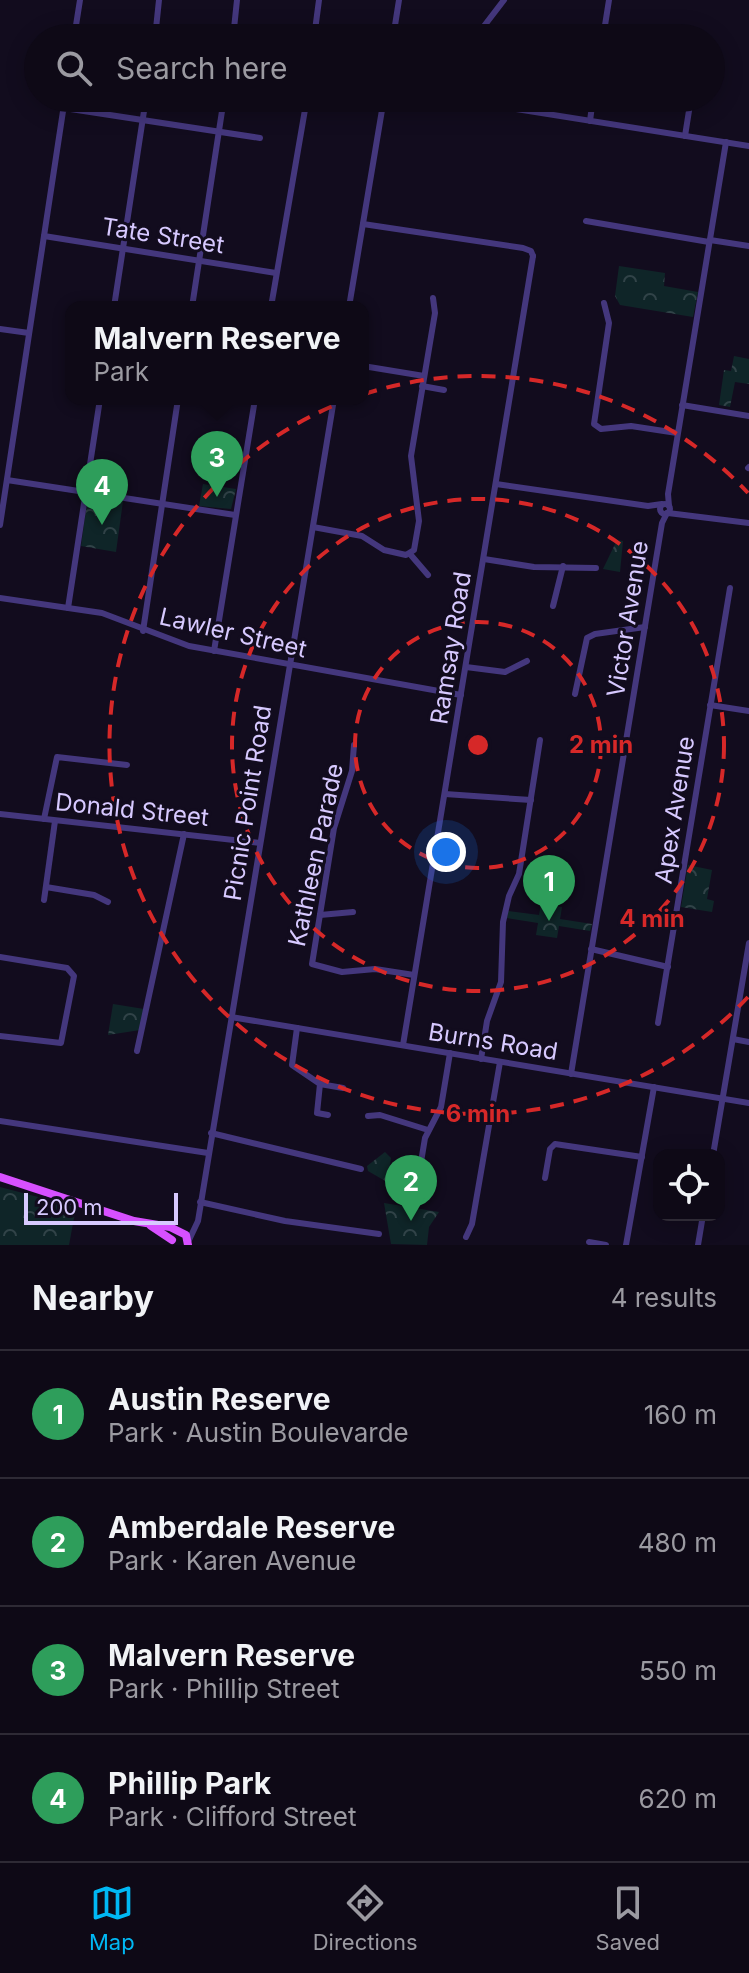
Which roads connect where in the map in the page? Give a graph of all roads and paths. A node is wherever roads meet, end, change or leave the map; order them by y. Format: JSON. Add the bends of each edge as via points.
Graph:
{"nodes":[{"id":1,"x":80,"y":0,"type":"edge"},
{"id":2,"x":159,"y":0,"type":"edge"},
{"id":3,"x":237,"y":0,"type":"edge"},
{"id":4,"x":319,"y":0,"type":"edge"},
{"id":5,"x":399,"y":0,"type":"edge"},
{"id":6,"x":504,"y":0,"type":"edge"},
{"id":7,"x":609,"y":0,"type":"edge"},
{"id":8,"x":76,"y":24,"type":"edge"},
{"id":9,"x":156,"y":24,"type":"edge"},
{"id":10,"x":234,"y":24,"type":"edge"},
{"id":11,"x":316,"y":24,"type":"edge"},
{"id":12,"x":395,"y":24,"type":"edge"},
{"id":13,"x":486,"y":24,"type":"edge"},
{"id":14,"x":605,"y":24,"type":"edge"},
{"id":15,"x":63,"y":112,"type":"edge"},
{"id":16,"x":90,"y":112,"type":"edge"},
{"id":17,"x":144,"y":112,"type":"edge"},
{"id":18,"x":222,"y":112,"type":"edge"},
{"id":19,"x":305,"y":112,"type":"edge"},
{"id":20,"x":382,"y":112,"type":"edge"},
{"id":21,"x":543,"y":112,"type":"edge"},
{"id":22,"x":591,"y":112,"type":"edge"},
{"id":23,"x":689,"y":112,"type":"edge"},
{"id":24,"x":143,"y":120,"type":"junction"},
{"id":25,"x":590,"y":121,"type":"junction"},
{"id":26,"x":219,"y":131,"type":"junction"},
{"id":27,"x":685,"y":136,"type":"junction"},
{"id":28,"x":260,"y":138,"type":"dead end"},
{"id":29,"x":726,"y":142,"type":"junction"},
{"id":30,"x":749,"y":146,"type":"edge"},
{"id":31,"x":586,"y":221,"type":"dead end"},
{"id":32,"x":363,"y":224,"type":"junction"},
{"id":33,"x":44,"y":236,"type":"junction"},
{"id":34,"x":710,"y":241,"type":"junction"},
{"id":35,"x":749,"y":246,"type":"edge"},
{"id":36,"x":124,"y":248,"type":"junction"},
{"id":37,"x":199,"y":260,"type":"junction"},
{"id":38,"x":276,"y":273,"type":"junction"},
{"id":39,"x":433,"y":298,"type":"dead end"},
{"id":40,"x":115,"y":301,"type":"edge"},
{"id":41,"x":193,"y":301,"type":"edge"},
{"id":42,"x":272,"y":301,"type":"edge"},
{"id":43,"x":350,"y":301,"type":"edge"},
{"id":44,"x":604,"y":303,"type":"dead end"},
{"id":45,"x":0,"y":329,"type":"edge"},
{"id":46,"x":29,"y":333,"type":"junction"},
{"id":47,"x":369,"y":367,"type":"edge"},
{"id":48,"x":424,"y":376,"type":"junction"},
{"id":49,"x":422,"y":386,"type":"junction"},
{"id":50,"x":444,"y":390,"type":"dead end"},
{"id":51,"x":99,"y":405,"type":"edge"},
{"id":52,"x":177,"y":405,"type":"edge"},
{"id":53,"x":254,"y":405,"type":"edge"},
{"id":54,"x":333,"y":405,"type":"edge"},
{"id":55,"x":682,"y":405,"type":"junction"},
{"id":56,"x":749,"y":416,"type":"edge"},
{"id":57,"x":594,"y":424,"type":"junction"},
{"id":58,"x":586,"y":427,"type":"dead end"},
{"id":59,"x":677,"y":433,"type":"junction"},
{"id":60,"x":7,"y":480,"type":"junction"},
{"id":61,"x":497,"y":481,"type":"junction"},
{"id":62,"x":86,"y":492,"type":"junction"},
{"id":63,"x":162,"y":504,"type":"junction"},
{"id":64,"x":665,"y":509,"type":"junction"},
{"id":65,"x":235,"y":515,"type":"junction"},
{"id":66,"x":749,"y":523,"type":"edge"},
{"id":67,"x":0,"y":525,"type":"edge"},
{"id":68,"x":313,"y":527,"type":"junction"},
{"id":69,"x":410,"y":554,"type":"junction"},
{"id":70,"x":484,"y":559,"type":"junction"},
{"id":71,"x":563,"y":566,"type":"junction"},
{"id":72,"x":596,"y":568,"type":"dead end"},
{"id":73,"x":428,"y":575,"type":"dead end"},
{"id":74,"x":730,"y":588,"type":"dead end"},
{"id":75,"x":0,"y":598,"type":"edge"},
{"id":76,"x":553,"y":606,"type":"dead end"},
{"id":77,"x":68,"y":608,"type":"junction"},
{"id":78,"x":645,"y":627,"type":"junction"},
{"id":79,"x":143,"y":631,"type":"junction"},
{"id":80,"x":214,"y":651,"type":"junction"},
{"id":81,"x":527,"y":661,"type":"dead end"},
{"id":82,"x":290,"y":665,"type":"junction"},
{"id":83,"x":466,"y":667,"type":"junction"},
{"id":84,"x":575,"y":694,"type":"dead end"},
{"id":85,"x":461,"y":695,"type":"junction"},
{"id":86,"x":710,"y":705,"type":"junction"},
{"id":87,"x":749,"y":711,"type":"edge"},
{"id":88,"x":540,"y":740,"type":"dead end"},
{"id":89,"x":354,"y":745,"type":"dead end"},
{"id":90,"x":127,"y":765,"type":"dead end"},
{"id":91,"x":445,"y":794,"type":"junction"},
{"id":92,"x":531,"y":800,"type":"junction"},
{"id":93,"x":0,"y":814,"type":"edge"},
{"id":94,"x":44,"y":819,"type":"junction"},
{"id":95,"x":55,"y":821,"type":"junction"},
{"id":96,"x":184,"y":834,"type":"junction"},
{"id":97,"x":260,"y":843,"type":"junction"},
{"id":98,"x":46,"y":887,"type":"junction"},
{"id":99,"x":44,"y":900,"type":"dead end"},
{"id":100,"x":108,"y":902,"type":"dead end"},
{"id":101,"x":353,"y":912,"type":"dead end"},
{"id":102,"x":320,"y":915,"type":"junction"},
{"id":103,"x":749,"y":943,"type":"edge"},
{"id":104,"x":591,"y":949,"type":"junction"},
{"id":105,"x":0,"y":957,"type":"edge"},
{"id":106,"x":668,"y":967,"type":"junction"},
{"id":107,"x":414,"y":975,"type":"junction"},
{"id":108,"x":231,"y":1017,"type":"junction"},
{"id":109,"x":658,"y":1023,"type":"dead end"},
{"id":110,"x":297,"y":1028,"type":"junction"},
{"id":111,"x":0,"y":1036,"type":"edge"},
{"id":112,"x":733,"y":1039,"type":"junction"},
{"id":113,"x":749,"y":1042,"type":"edge"},
{"id":114,"x":403,"y":1045,"type":"junction"},
{"id":115,"x":137,"y":1051,"type":"dead end"},
{"id":116,"x":450,"y":1053,"type":"junction"},
{"id":117,"x":481,"y":1059,"type":"junction"},
{"id":118,"x":500,"y":1062,"type":"junction"},
{"id":119,"x":571,"y":1074,"type":"junction"},
{"id":120,"x":320,"y":1084,"type":"junction"},
{"id":121,"x":654,"y":1087,"type":"junction"},
{"id":122,"x":343,"y":1088,"type":"dead end"},
{"id":123,"x":722,"y":1099,"type":"junction"},
{"id":124,"x":749,"y":1103,"type":"edge"},
{"id":125,"x":328,"y":1115,"type":"dead end"},
{"id":126,"x":368,"y":1116,"type":"dead end"},
{"id":127,"x":0,"y":1121,"type":"edge"},
{"id":128,"x":428,"y":1130,"type":"junction"},
{"id":129,"x":211,"y":1133,"type":"junction"},
{"id":130,"x":714,"y":1149,"type":"edge"},
{"id":131,"x":208,"y":1153,"type":"junction"},
{"id":132,"x":642,"y":1157,"type":"junction"},
{"id":133,"x":361,"y":1169,"type":"dead end"},
{"id":134,"x":0,"y":1177,"type":"edge"},
{"id":135,"x":545,"y":1178,"type":"dead end"},
{"id":136,"x":415,"y":1198,"type":"dead end"},
{"id":137,"x":200,"y":1202,"type":"junction"},
{"id":138,"x":702,"y":1221,"type":"edge"},
{"id":139,"x":150,"y":1225,"type":"junction"},
{"id":140,"x":379,"y":1234,"type":"dead end"},
{"id":141,"x":466,"y":1237,"type":"dead end"},
{"id":142,"x":186,"y":1240,"type":"edge"},
{"id":143,"x":589,"y":1242,"type":"dead end"},
{"id":144,"x":173,"y":1243,"type":"edge"},
{"id":145,"x":606,"y":1245,"type":"edge"},
{"id":146,"x":626,"y":1245,"type":"edge"},
{"id":147,"x":698,"y":1245,"type":"edge"}],
"edges":[{"from":1,"to":8,"type":"street"},
{"from":2,"to":9,"type":"street"},
{"from":3,"to":10,"type":"street"},
{"from":4,"to":11,"type":"street"},
{"from":5,"to":12,"type":"street"},
{"from":6,"to":13,"type":"street"},
{"from":7,"to":14,"type":"street"},
{"from":15,"to":33,"type":"street"},
{"from":16,"to":24,"type":"street"},
{"from":17,"to":24,"type":"street"},
{"from":18,"to":26,"type":"street"},
{"from":19,"to":38,"type":"street"},
{"from":20,"to":32,"type":"street"},
{"from":21,"to":25,"type":"street"},
{"from":22,"to":25,"type":"street"},
{"from":23,"to":27,"type":"street"},
{"from":24,"to":26,"type":"street"},
{"from":24,"to":36,"type":"street"},
{"from":25,"to":27,"type":"street"},
{"from":26,"to":28,"type":"street"},
{"from":26,"to":37,"type":"street"},
{"from":27,"to":29,"type":"street"},
{"from":29,"to":30,"type":"street"},
{"from":29,"to":34,"type":"street","name":"Victor Avenue"},
{"from":31,"to":34,"type":"street"},
{"from":32,"to":43,"type":"street"},
{"from":32,"to":61,"type":"street","name":"Ramsay Road","via":[[533,256]]},
{"from":33,"to":36,"type":"street","name":"Tate Street"},
{"from":33,"to":46,"type":"street"},
{"from":34,"to":35,"type":"street"},
{"from":34,"to":55,"type":"street","name":"Victor Avenue"},
{"from":36,"to":37,"type":"street","name":"Tate Street"},
{"from":36,"to":40,"type":"street"},
{"from":37,"to":38,"type":"street","name":"Tate Street"},
{"from":37,"to":41,"type":"street"},
{"from":38,"to":42,"type":"street"},
{"from":39,"to":48,"type":"street"},
{"from":44,"to":57,"type":"street","via":[[609,323]]},
{"from":45,"to":46,"type":"street"},
{"from":46,"to":60,"type":"street"},
{"from":47,"to":48,"type":"street"},
{"from":48,"to":49,"type":"street"},
{"from":49,"to":50,"type":"street"},
{"from":49,"to":69,"type":"street","via":[[411,456],[419,525]]},
{"from":51,"to":62,"type":"street"},
{"from":52,"to":63,"type":"street"},
{"from":53,"to":65,"type":"street"},
{"from":54,"to":68,"type":"street","name":"Picnic Point Road"},
{"from":55,"to":56,"type":"street"},
{"from":55,"to":59,"type":"street","name":"Victor Avenue"},
{"from":57,"to":58,"type":"street"},
{"from":57,"to":59,"type":"street","via":[[601,429],[631,426]]},
{"from":59,"to":64,"type":"street","name":"Victor Avenue"},
{"from":60,"to":62,"type":"street"},
{"from":60,"to":67,"type":"street"},
{"from":61,"to":64,"type":"street"},
{"from":61,"to":70,"type":"street","name":"Ramsay Road"},
{"from":62,"to":63,"type":"street"},
{"from":62,"to":77,"type":"street"},
{"from":63,"to":65,"type":"street"},
{"from":63,"to":79,"type":"street"},
{"from":64,"to":66,"type":"street"},
{"from":64,"to":78,"type":"street","name":"Victor Avenue"},
{"from":65,"to":80,"type":"street"},
{"from":68,"to":69,"type":"street","via":[[359,535],[389,552]]},
{"from":68,"to":82,"type":"street","name":"Picnic Point Road"},
{"from":69,"to":73,"type":"street"},
{"from":70,"to":71,"type":"street"},
{"from":70,"to":83,"type":"street","name":"Ramsay Road"},
{"from":71,"to":72,"type":"street"},
{"from":71,"to":76,"type":"street"},
{"from":74,"to":86,"type":"street","name":"Apex Avenue"},
{"from":75,"to":77,"type":"street","name":"Lawler Street"},
{"from":77,"to":79,"type":"street","name":"Lawler Street","via":[[108,615]]},
{"from":78,"to":84,"type":"street","via":[[587,638]]},
{"from":78,"to":104,"type":"street","name":"Victor Avenue"},
{"from":79,"to":80,"type":"street","name":"Lawler Street"},
{"from":80,"to":82,"type":"street","name":"Lawler Street"},
{"from":81,"to":83,"type":"street","via":[[505,672]]},
{"from":82,"to":85,"type":"street","name":"Lawler Street"},
{"from":82,"to":97,"type":"street","name":"Picnic Point Road"},
{"from":83,"to":85,"type":"street","name":"Ramsay Road"},
{"from":85,"to":91,"type":"street","name":"Ramsay Road"},
{"from":86,"to":87,"type":"street","name":"Apex Avenue"},
{"from":86,"to":106,"type":"street","name":"Apex Avenue"},
{"from":88,"to":92,"type":"street"},
{"from":89,"to":102,"type":"street","name":"Kathleen Parade"},
{"from":90,"to":94,"type":"street","via":[[57,757]]},
{"from":91,"to":92,"type":"street"},
{"from":91,"to":107,"type":"street","name":"Ramsay Road"},
{"from":92,"to":117,"type":"street","via":[[519,874],[503,922],[501,982]]},
{"from":93,"to":94,"type":"street","name":"Donald Street"},
{"from":94,"to":95,"type":"street","name":"Donald Street"},
{"from":95,"to":96,"type":"street","name":"Donald Street"},
{"from":95,"to":98,"type":"street"},
{"from":96,"to":97,"type":"street","name":"Donald Street"},
{"from":96,"to":115,"type":"street"},
{"from":97,"to":108,"type":"street","name":"Picnic Point Road"},
{"from":98,"to":99,"type":"street"},
{"from":98,"to":100,"type":"street"},
{"from":101,"to":102,"type":"street"},
{"from":102,"to":107,"type":"street","name":"Kathleen Parade","via":[[312,961],[316,968]]},
{"from":103,"to":112,"type":"street"},
{"from":104,"to":106,"type":"street"},
{"from":104,"to":119,"type":"street","name":"Victor Avenue"},
{"from":105,"to":111,"type":"street","via":[[67,968],[74,976],[61,1043]]},
{"from":106,"to":109,"type":"street","name":"Apex Avenue"},
{"from":107,"to":114,"type":"street","name":"Ramsay Road"},
{"from":108,"to":110,"type":"street","name":"Burns Road"},
{"from":108,"to":129,"type":"street","name":"Picnic Point Road"},
{"from":110,"to":114,"type":"street","name":"Burns Road"},
{"from":110,"to":120,"type":"street","via":[[292,1065]]},
{"from":112,"to":113,"type":"street"},
{"from":112,"to":123,"type":"street"},
{"from":114,"to":116,"type":"street","name":"Burns Road"},
{"from":116,"to":117,"type":"street","name":"Burns Road"},
{"from":116,"to":128,"type":"street","via":[[441,1107]]},
{"from":117,"to":118,"type":"street","name":"Burns Road"},
{"from":118,"to":119,"type":"street","name":"Burns Road"},
{"from":118,"to":141,"type":"street"},
{"from":119,"to":121,"type":"street","name":"Burns Road"},
{"from":120,"to":122,"type":"street"},
{"from":120,"to":125,"type":"street","via":[[317,1113]]},
{"from":121,"to":123,"type":"street","name":"Burns Road"},
{"from":121,"to":132,"type":"street"},
{"from":123,"to":124,"type":"street","name":"Burns Road"},
{"from":123,"to":130,"type":"street"},
{"from":126,"to":128,"type":"street"},
{"from":127,"to":131,"type":"street"},
{"from":128,"to":136,"type":"street"},
{"from":129,"to":131,"type":"street","name":"Picnic Point Road"},
{"from":129,"to":133,"type":"street"},
{"from":131,"to":137,"type":"street","name":"Picnic Point Road"},
{"from":132,"to":135,"type":"street","via":[[557,1143],[550,1149]]},
{"from":132,"to":146,"type":"street"},
{"from":134,"to":139,"type":"main road"},
{"from":137,"to":140,"type":"street"},
{"from":137,"to":142,"type":"street","name":"Picnic Point Road"},
{"from":138,"to":147,"type":"street"},
{"from":139,"to":142,"type":"main road","via":[[170,1227]]},
{"from":139,"to":144,"type":"main road"},
{"from":142,"to":144,"type":"main road"},
{"from":143,"to":145,"type":"street"}]}
